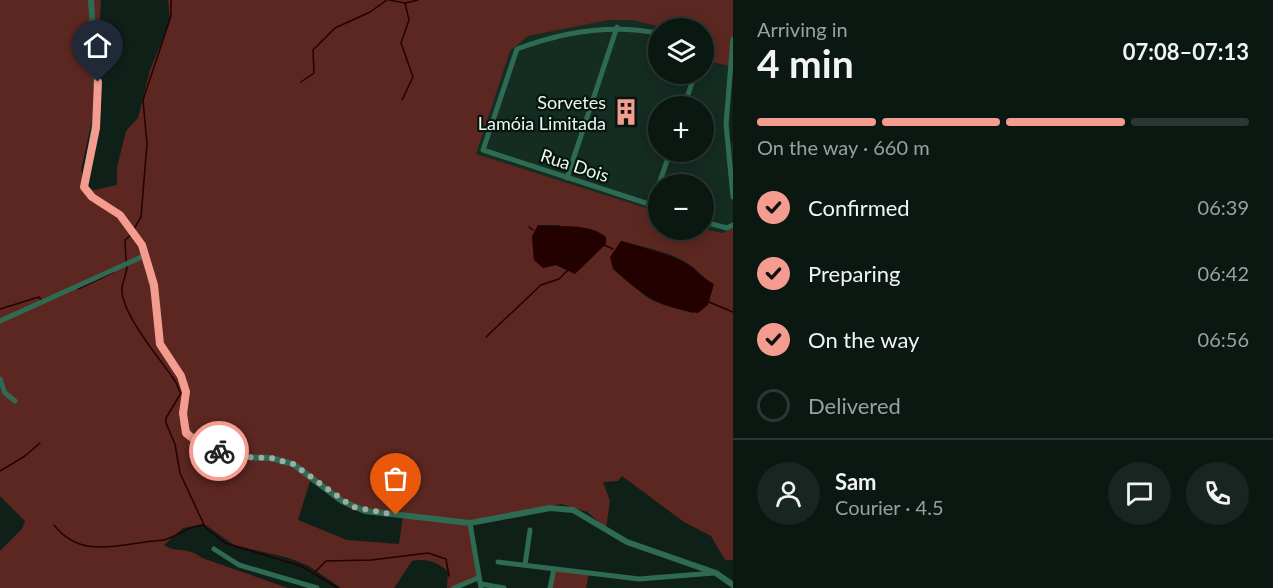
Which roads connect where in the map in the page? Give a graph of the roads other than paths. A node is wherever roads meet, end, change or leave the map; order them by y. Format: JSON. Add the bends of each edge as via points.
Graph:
{"nodes":[{"id":1,"x":91,"y":0,"type":"edge"},
{"id":2,"x":616,"y":27,"type":"junction"},
{"id":3,"x":648,"y":32,"type":"edge"},
{"id":4,"x":733,"y":39,"type":"edge"},
{"id":5,"x":567,"y":178,"type":"junction"},
{"id":6,"x":733,"y":196,"type":"edge"},
{"id":7,"x":648,"y":204,"type":"edge"},
{"id":8,"x":714,"y":225,"type":"edge"},
{"id":9,"x":733,"y":225,"type":"edge"},
{"id":10,"x":146,"y":255,"type":"junction"},
{"id":11,"x":0,"y":321,"type":"edge"},
{"id":12,"x":0,"y":379,"type":"edge"},
{"id":13,"x":15,"y":401,"type":"dead end"},
{"id":14,"x":470,"y":523,"type":"junction"},
{"id":15,"x":530,"y":530,"type":"dead end"},
{"id":16,"x":214,"y":549,"type":"dead end"},
{"id":17,"x":498,"y":562,"type":"dead end"},
{"id":18,"x":525,"y":565,"type":"junction"},
{"id":19,"x":554,"y":569,"type":"junction"},
{"id":20,"x":716,"y":573,"type":"junction"},
{"id":21,"x":480,"y":583,"type":"edge"},
{"id":22,"x":733,"y":585,"type":"edge"},
{"id":23,"x":317,"y":588,"type":"edge"},
{"id":24,"x":454,"y":588,"type":"edge"},
{"id":25,"x":504,"y":588,"type":"edge"},
{"id":26,"x":550,"y":588,"type":"edge"}],
"edges":[{"from":1,"to":10,"type":"street","via":[[98,107],[84,187],[129,225]]},
{"from":2,"to":3,"type":"street"},
{"from":2,"to":5,"type":"street"},
{"from":2,"to":5,"type":"street","name":"Rua Dois","via":[[562,35],[517,49],[483,150]]},
{"from":4,"to":6,"type":"street","via":[[726,124]]},
{"from":5,"to":7,"type":"street","name":"Rua Dois"},
{"from":8,"to":9,"type":"street"},
{"from":10,"to":11,"type":"street"},
{"from":10,"to":14,"type":"street","via":[[157,304],[160,344],[184,384],[183,424],[193,440],[242,457],[293,464],[342,501],[365,511]]},
{"from":12,"to":13,"type":"street","via":[[5,393]]},
{"from":14,"to":20,"type":"street","via":[[550,508],[573,510],[627,542]]},
{"from":14,"to":21,"type":"street"},
{"from":15,"to":18,"type":"street"},
{"from":16,"to":23,"type":"street","via":[[239,566]]},
{"from":17,"to":18,"type":"street"},
{"from":18,"to":19,"type":"street"},
{"from":19,"to":20,"type":"street","via":[[639,579]]},
{"from":19,"to":26,"type":"street"},
{"from":20,"to":22,"type":"street"},
{"from":21,"to":24,"type":"street"},
{"from":21,"to":25,"type":"street"}]}
